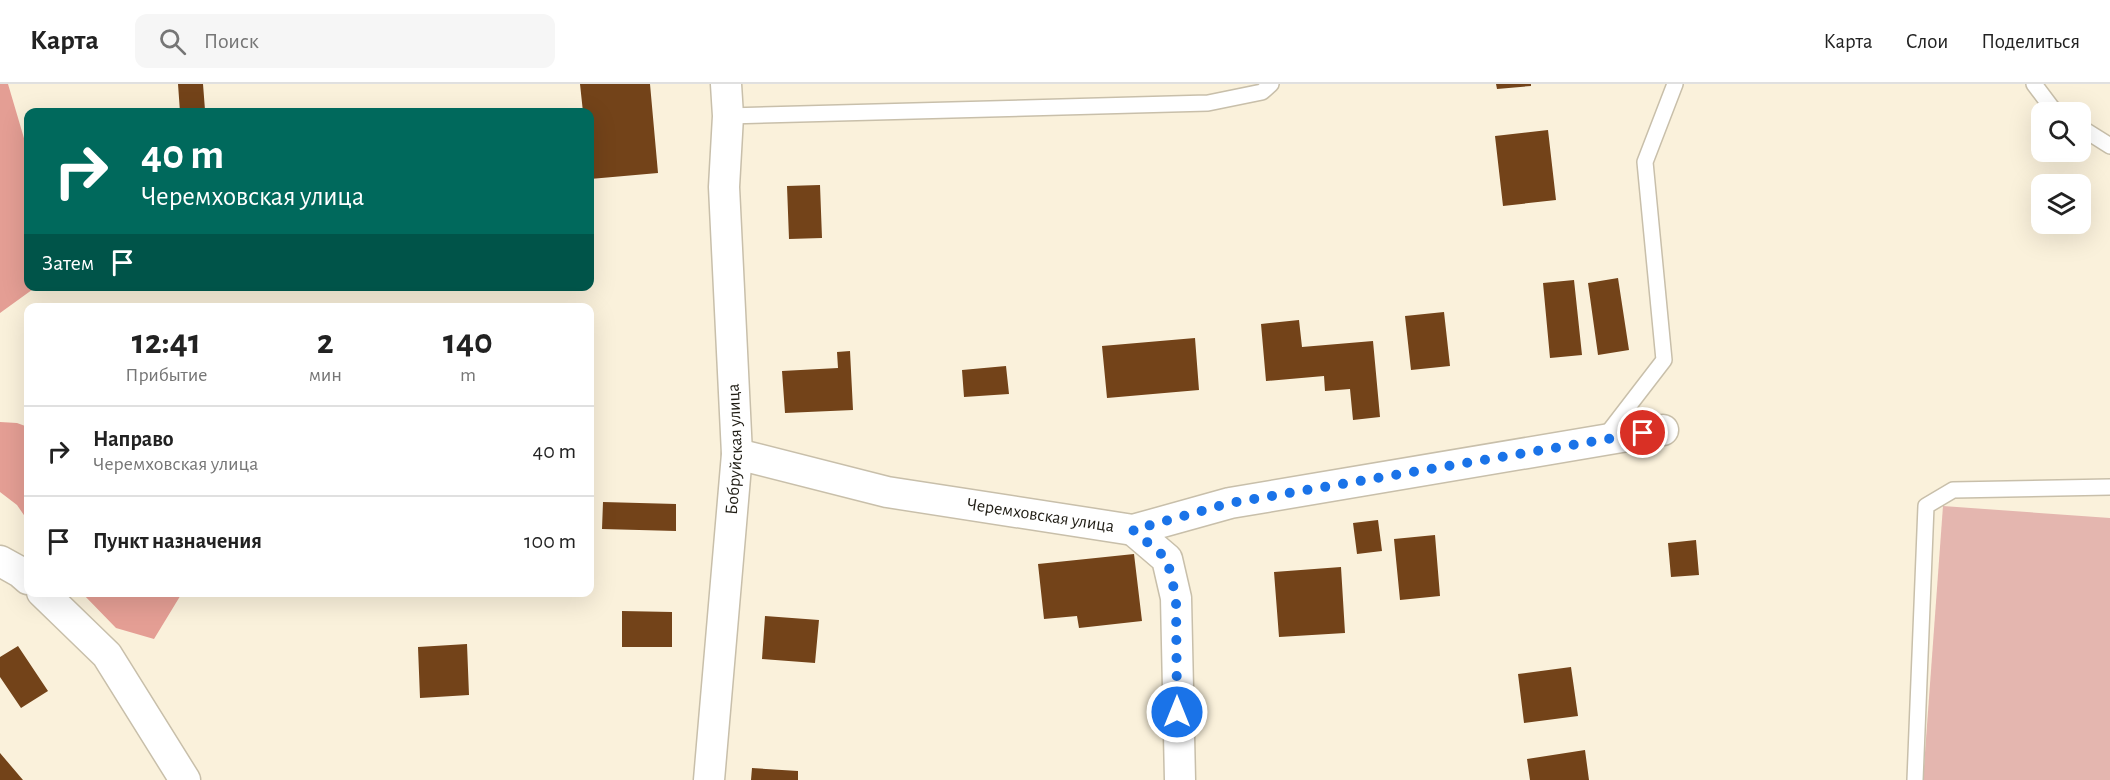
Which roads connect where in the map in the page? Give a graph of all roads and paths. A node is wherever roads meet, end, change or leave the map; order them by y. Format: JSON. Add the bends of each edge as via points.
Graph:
{"nodes":[{"id":1,"x":726,"y":84,"type":"edge"},
{"id":2,"x":1271,"y":84,"type":"edge"},
{"id":3,"x":1675,"y":84,"type":"edge"},
{"id":4,"x":2034,"y":84,"type":"edge"},
{"id":5,"x":2048,"y":102,"type":"edge"},
{"id":6,"x":728,"y":116,"type":"junction"},
{"id":7,"x":2091,"y":134,"type":"edge"},
{"id":8,"x":2110,"y":146,"type":"edge"},
{"id":9,"x":1663,"y":430,"type":"dead end"},
{"id":10,"x":1604,"y":438,"type":"junction"},
{"id":11,"x":737,"y":454,"type":"junction"},
{"id":12,"x":2110,"y":487,"type":"edge"},
{"id":13,"x":1133,"y":530,"type":"junction"},
{"id":14,"x":0,"y":561,"type":"edge"},
{"id":15,"x":24,"y":576,"type":"edge"},
{"id":16,"x":47,"y":597,"type":"edge"},
{"id":17,"x":185,"y":780,"type":"edge"},
{"id":18,"x":709,"y":780,"type":"edge"},
{"id":19,"x":1180,"y":780,"type":"edge"},
{"id":20,"x":1915,"y":780,"type":"edge"}],
"edges":[{"from":1,"to":6,"type":"street","name":"Бобруйская улица"},
{"from":2,"to":6,"type":"lane","via":[[1262,92],[1208,103]]},
{"from":3,"to":10,"type":"lane","via":[[1645,162],[1664,360]]},
{"from":4,"to":5,"type":"lane"},
{"from":6,"to":11,"type":"street","name":"Бобруйская улица","via":[[724,187]]},
{"from":7,"to":8,"type":"lane"},
{"from":9,"to":10,"type":"street","name":"Черемховская улица"},
{"from":10,"to":13,"type":"street","name":"Черемховская улица","via":[[1230,503]]},
{"from":11,"to":13,"type":"street","name":"Черемховская улица","via":[[887,492]]},
{"from":11,"to":18,"type":"street","name":"Бобруйская улица"},
{"from":12,"to":20,"type":"lane","via":[[1953,490],[1926,506]]},
{"from":13,"to":19,"type":"street","via":[[1167,559],[1176,598]]},
{"from":14,"to":15,"type":"street"},
{"from":16,"to":17,"type":"street","via":[[107,655]]}]}
